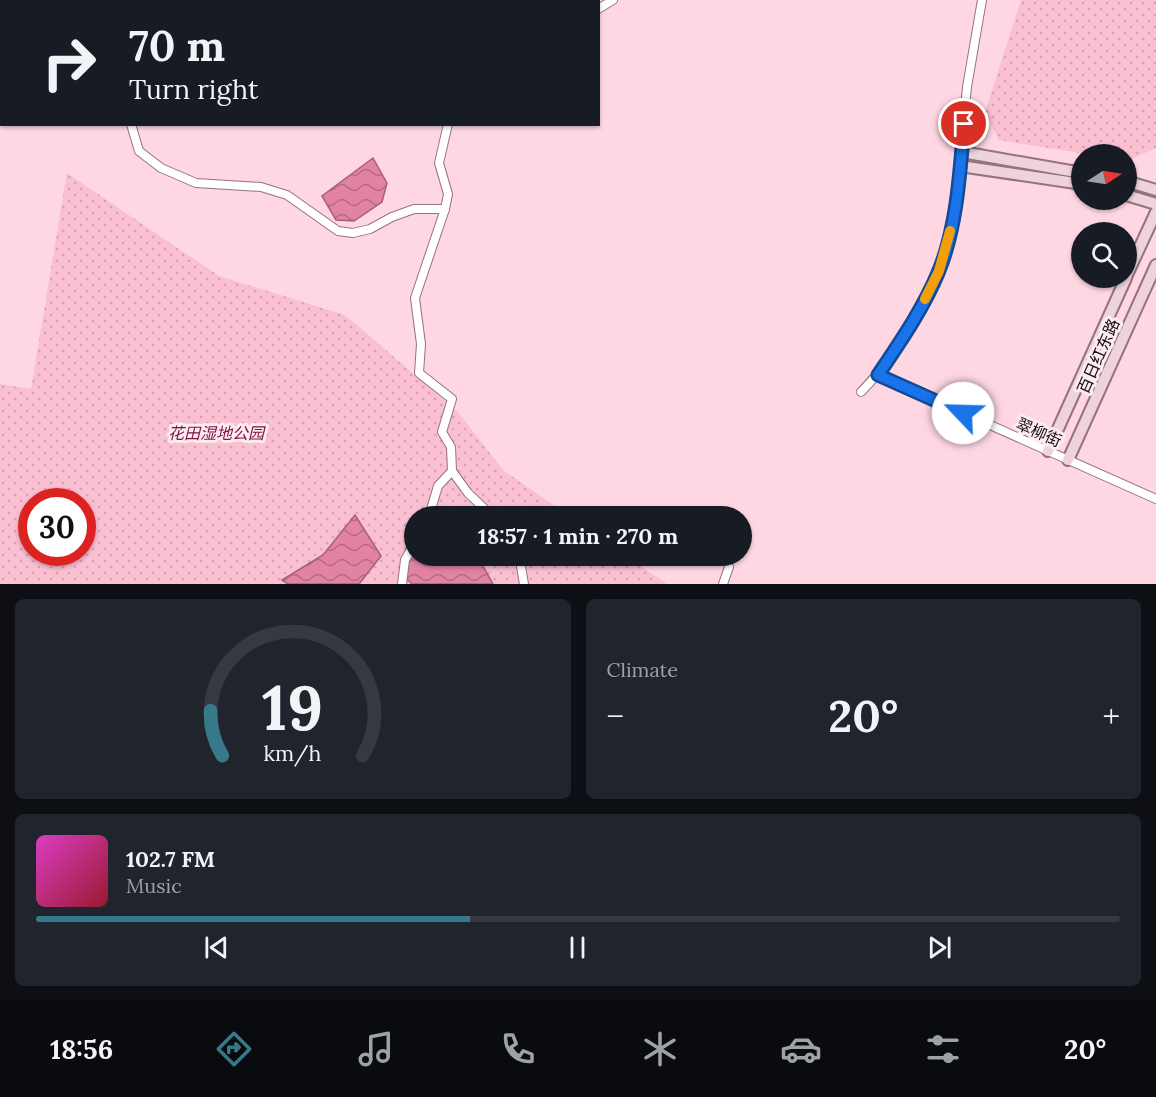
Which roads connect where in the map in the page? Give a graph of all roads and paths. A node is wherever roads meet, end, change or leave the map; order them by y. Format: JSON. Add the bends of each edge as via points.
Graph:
{"nodes":[{"id":1,"x":613,"y":0,"type":"edge"},
{"id":2,"x":982,"y":0,"type":"edge"},
{"id":3,"x":600,"y":8,"type":"edge"},
{"id":4,"x":132,"y":126,"type":"edge"},
{"id":5,"x":448,"y":126,"type":"edge"},
{"id":6,"x":962,"y":152,"type":"junction"},
{"id":7,"x":960,"y":166,"type":"junction"},
{"id":8,"x":1071,"y":170,"type":"edge"},
{"id":9,"x":1071,"y":182,"type":"edge"},
{"id":10,"x":1137,"y":184,"type":"edge"},
{"id":11,"x":1156,"y":190,"type":"edge"},
{"id":12,"x":1137,"y":198,"type":"edge"},
{"id":13,"x":1156,"y":204,"type":"edge"},
{"id":14,"x":445,"y":209,"type":"junction"},
{"id":15,"x":1156,"y":212,"type":"edge"},
{"id":16,"x":1137,"y":253,"type":"edge"},
{"id":17,"x":1156,"y":265,"type":"edge"},
{"id":18,"x":1121,"y":288,"type":"edge"},
{"id":19,"x":878,"y":375,"type":"junction"},
{"id":20,"x":861,"y":392,"type":"dead end"},
{"id":21,"x":1048,"y":451,"type":"junction"},
{"id":22,"x":1068,"y":460,"type":"junction"},
{"id":23,"x":452,"y":471,"type":"junction"},
{"id":24,"x":1156,"y":499,"type":"edge"},
{"id":25,"x":432,"y":506,"type":"edge"},
{"id":26,"x":482,"y":506,"type":"edge"},
{"id":27,"x":404,"y":566,"type":"edge"},
{"id":28,"x":521,"y":566,"type":"edge"},
{"id":29,"x":729,"y":567,"type":"dead end"},
{"id":30,"x":402,"y":584,"type":"edge"},
{"id":31,"x":524,"y":584,"type":"edge"},
{"id":32,"x":723,"y":584,"type":"edge"}],
"edges":[{"from":1,"to":3,"type":"street"},
{"from":2,"to":6,"type":"street","via":[[970,67]]},
{"from":4,"to":14,"type":"street","via":[[140,151],[161,168],[196,183],[261,188],[287,195],[338,231],[370,229],[414,209]]},
{"from":5,"to":14,"type":"street","via":[[439,164],[448,194]]},
{"from":6,"to":7,"type":"street"},
{"from":6,"to":8,"type":"street"},
{"from":7,"to":9,"type":"street"},
{"from":7,"to":19,"type":"street","via":[[955,214],[939,271]]},
{"from":10,"to":11,"type":"street"},
{"from":12,"to":13,"type":"street"},
{"from":14,"to":23,"type":"street","via":[[415,298],[421,344],[419,373],[452,399],[442,432],[451,447]]},
{"from":15,"to":16,"type":"street","name":"百日红东路"},
{"from":17,"to":22,"type":"street","name":"百日红东路"},
{"from":18,"to":21,"type":"street","name":"百日红东路"},
{"from":19,"to":20,"type":"street"},
{"from":19,"to":21,"type":"street","name":"翠柳街"},
{"from":21,"to":22,"type":"street","name":"翠柳街"},
{"from":22,"to":24,"type":"street","name":"翠柳街"},
{"from":23,"to":25,"type":"street","via":[[438,486]]},
{"from":23,"to":26,"type":"street"},
{"from":27,"to":30,"type":"street"},
{"from":28,"to":31,"type":"street"},
{"from":29,"to":32,"type":"street"}]}
